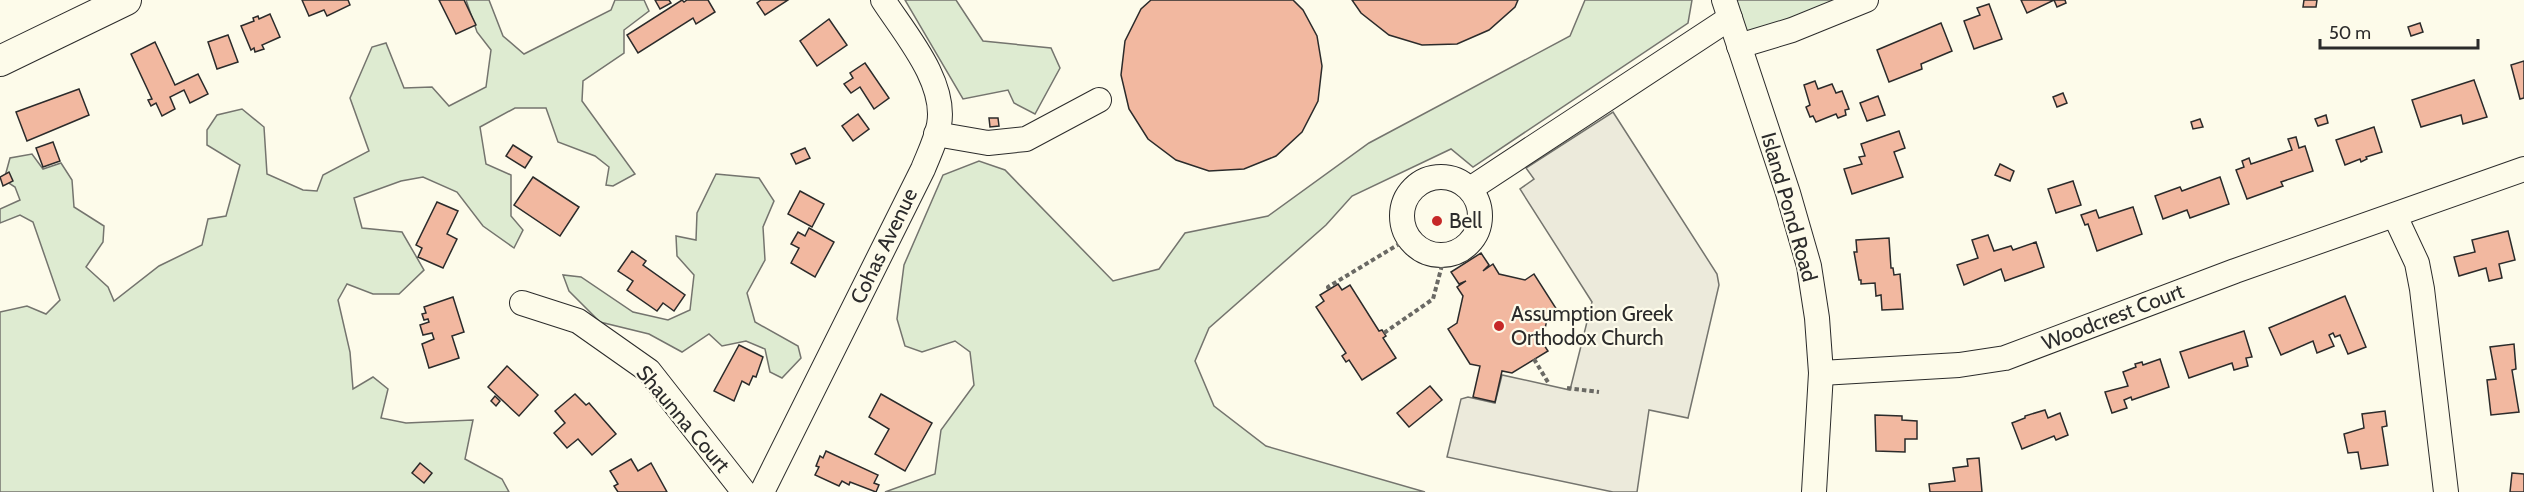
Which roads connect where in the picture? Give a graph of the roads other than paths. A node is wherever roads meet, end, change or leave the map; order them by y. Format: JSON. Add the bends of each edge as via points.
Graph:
{"nodes":[{"id":1,"x":126,"y":0,"type":"edge"},
{"id":2,"x":883,"y":0,"type":"edge"},
{"id":3,"x":1866,"y":0,"type":"edge"},
{"id":4,"x":1727,"y":9,"type":"edge"},
{"id":5,"x":1739,"y":46,"type":"junction"},
{"id":6,"x":0,"y":61,"type":"edge"},
{"id":7,"x":1099,"y":100,"type":"dead end"},
{"id":8,"x":936,"y":134,"type":"junction"},
{"id":9,"x":2524,"y":169,"type":"edge"},
{"id":10,"x":1470,"y":189,"type":"junction"},
{"id":11,"x":2396,"y":216,"type":"junction"},
{"id":12,"x":522,"y":303,"type":"dead end"},
{"id":13,"x":1821,"y":373,"type":"junction"},
{"id":14,"x":744,"y":492,"type":"edge"},
{"id":15,"x":762,"y":492,"type":"edge"},
{"id":16,"x":1814,"y":492,"type":"edge"},
{"id":17,"x":2446,"y":492,"type":"edge"}],
"edges":[{"from":1,"to":6,"type":"main road"},
{"from":2,"to":8,"type":"street","name":"Cohas Avenue","via":[[932,76],[940,99]]},
{"from":3,"to":5,"type":"street","via":[[1792,30]]},
{"from":4,"to":5,"type":"street","name":"Island Pond Road"},
{"from":4,"to":10,"type":"street"},
{"from":5,"to":13,"type":"street","name":"Island Pond Road","via":[[1809,266]]},
{"from":7,"to":8,"type":"street","via":[[1026,139],[988,143]]},
{"from":8,"to":15,"type":"street","name":"Cohas Avenue"},
{"from":9,"to":11,"type":"street","name":"Woodcrest Court"},
{"from":10,"to":10,"type":"street","via":[[1478,200],[1479,227],[1453,261],[1425,252],[1409,238],[1402,210],[1413,187],[1424,180],[1448,177]]},
{"from":11,"to":13,"type":"street","name":"Woodcrest Court","via":[[2235,271],[2005,358],[1959,365]]},
{"from":11,"to":17,"type":"street","via":[[2417,263],[2422,290]]},
{"from":12,"to":14,"type":"street","name":"Shaunna Court","via":[[578,321],[649,371]]},
{"from":13,"to":16,"type":"street","name":"Island Pond Road"}]}
